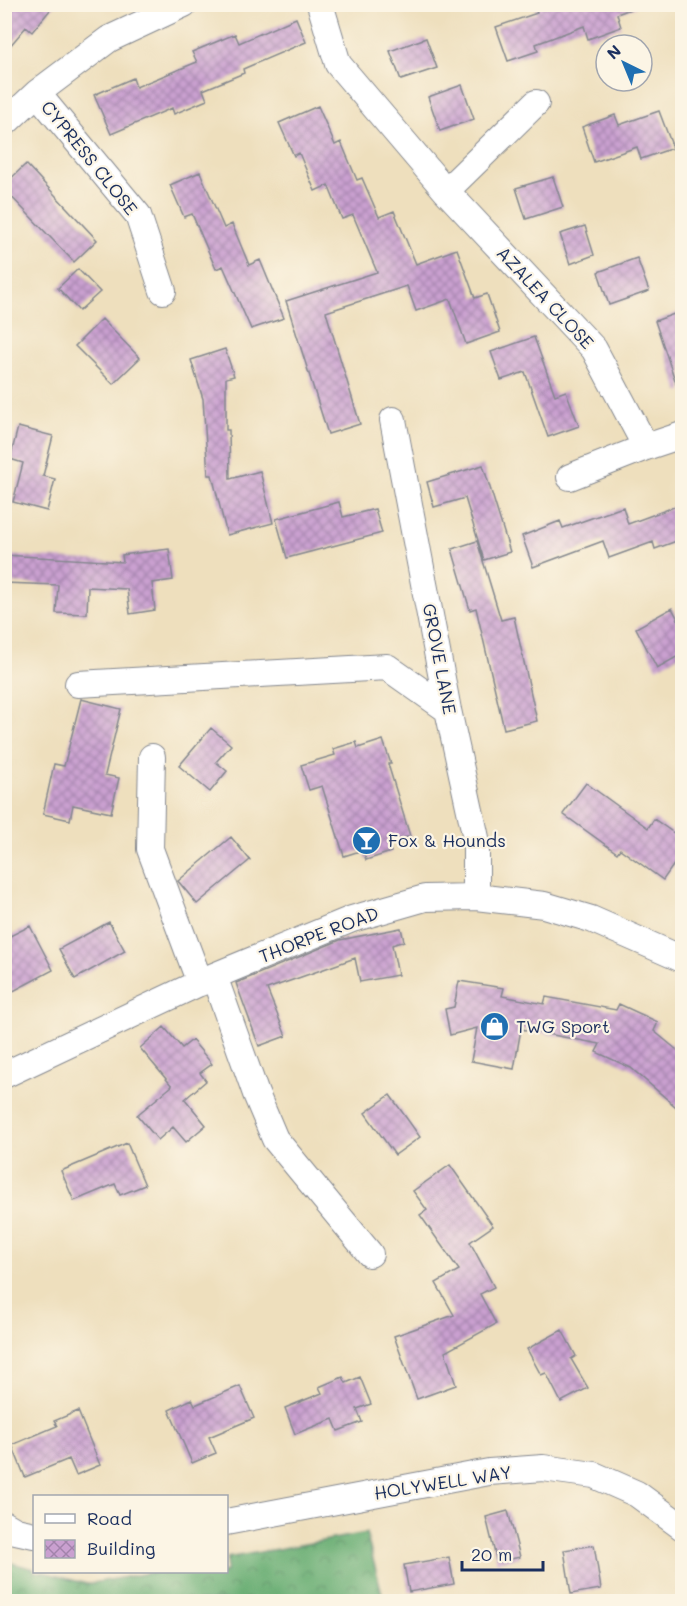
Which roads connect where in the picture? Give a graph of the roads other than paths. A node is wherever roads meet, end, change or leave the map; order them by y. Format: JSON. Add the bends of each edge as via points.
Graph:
{"nodes":[{"id":1,"x":184,"y":4,"type":"edge"},
{"id":2,"x":320,"y":4,"type":"edge"},
{"id":3,"x":37,"y":93,"type":"junction"},
{"id":4,"x":536,"y":103,"type":"dead end"},
{"id":5,"x":4,"y":124,"type":"edge"},
{"id":6,"x":446,"y":191,"type":"junction"},
{"id":7,"x":163,"y":291,"type":"dead end"},
{"id":8,"x":393,"y":420,"type":"dead end"},
{"id":9,"x":682,"y":435,"type":"edge"},
{"id":10,"x":646,"y":447,"type":"junction"},
{"id":11,"x":570,"y":477,"type":"dead end"},
{"id":12,"x":78,"y":684,"type":"dead end"},
{"id":13,"x":448,"y":710,"type":"junction"},
{"id":14,"x":152,"y":757,"type":"dead end"},
{"id":15,"x":476,"y":897,"type":"junction"},
{"id":16,"x":682,"y":959,"type":"edge"},
{"id":17,"x":207,"y":980,"type":"junction"},
{"id":18,"x":4,"y":1075,"type":"edge"},
{"id":19,"x":370,"y":1254,"type":"dead end"},
{"id":20,"x":228,"y":1522,"type":"edge"},
{"id":21,"x":4,"y":1524,"type":"edge"},
{"id":22,"x":682,"y":1527,"type":"edge"},
{"id":23,"x":33,"y":1535,"type":"edge"}],
"edges":[{"from":1,"to":3,"type":"street","via":[[109,39]]},
{"from":2,"to":6,"type":"street","name":"AZALEA CLOSE","via":[[338,64]]},
{"from":3,"to":5,"type":"street"},
{"from":3,"to":7,"type":"street","name":"CYPRESS CLOSE","via":[[138,215]]},
{"from":4,"to":6,"type":"street"},
{"from":6,"to":10,"type":"street","name":"AZALEA CLOSE","via":[[594,349]]},
{"from":8,"to":13,"type":"street","name":"GROVE LANE"},
{"from":9,"to":10,"type":"street"},
{"from":10,"to":11,"type":"street"},
{"from":12,"to":13,"type":"street","via":[[387,667]]},
{"from":13,"to":15,"type":"street","name":"GROVE LANE","via":[[476,838]]},
{"from":14,"to":17,"type":"street","via":[[150,849]]},
{"from":15,"to":16,"type":"street","name":"THORPE ROAD","via":[[544,905],[591,919]]},
{"from":15,"to":17,"type":"street","name":"THORPE ROAD","via":[[425,898],[352,918]]},
{"from":17,"to":18,"type":"street","name":"THORPE ROAD"},
{"from":17,"to":19,"type":"street","via":[[275,1139]]},
{"from":20,"to":22,"type":"street","name":"HOLYWELL WAY","via":[[489,1472],[543,1468],[594,1475],[637,1494]]},
{"from":21,"to":23,"type":"street"}]}
